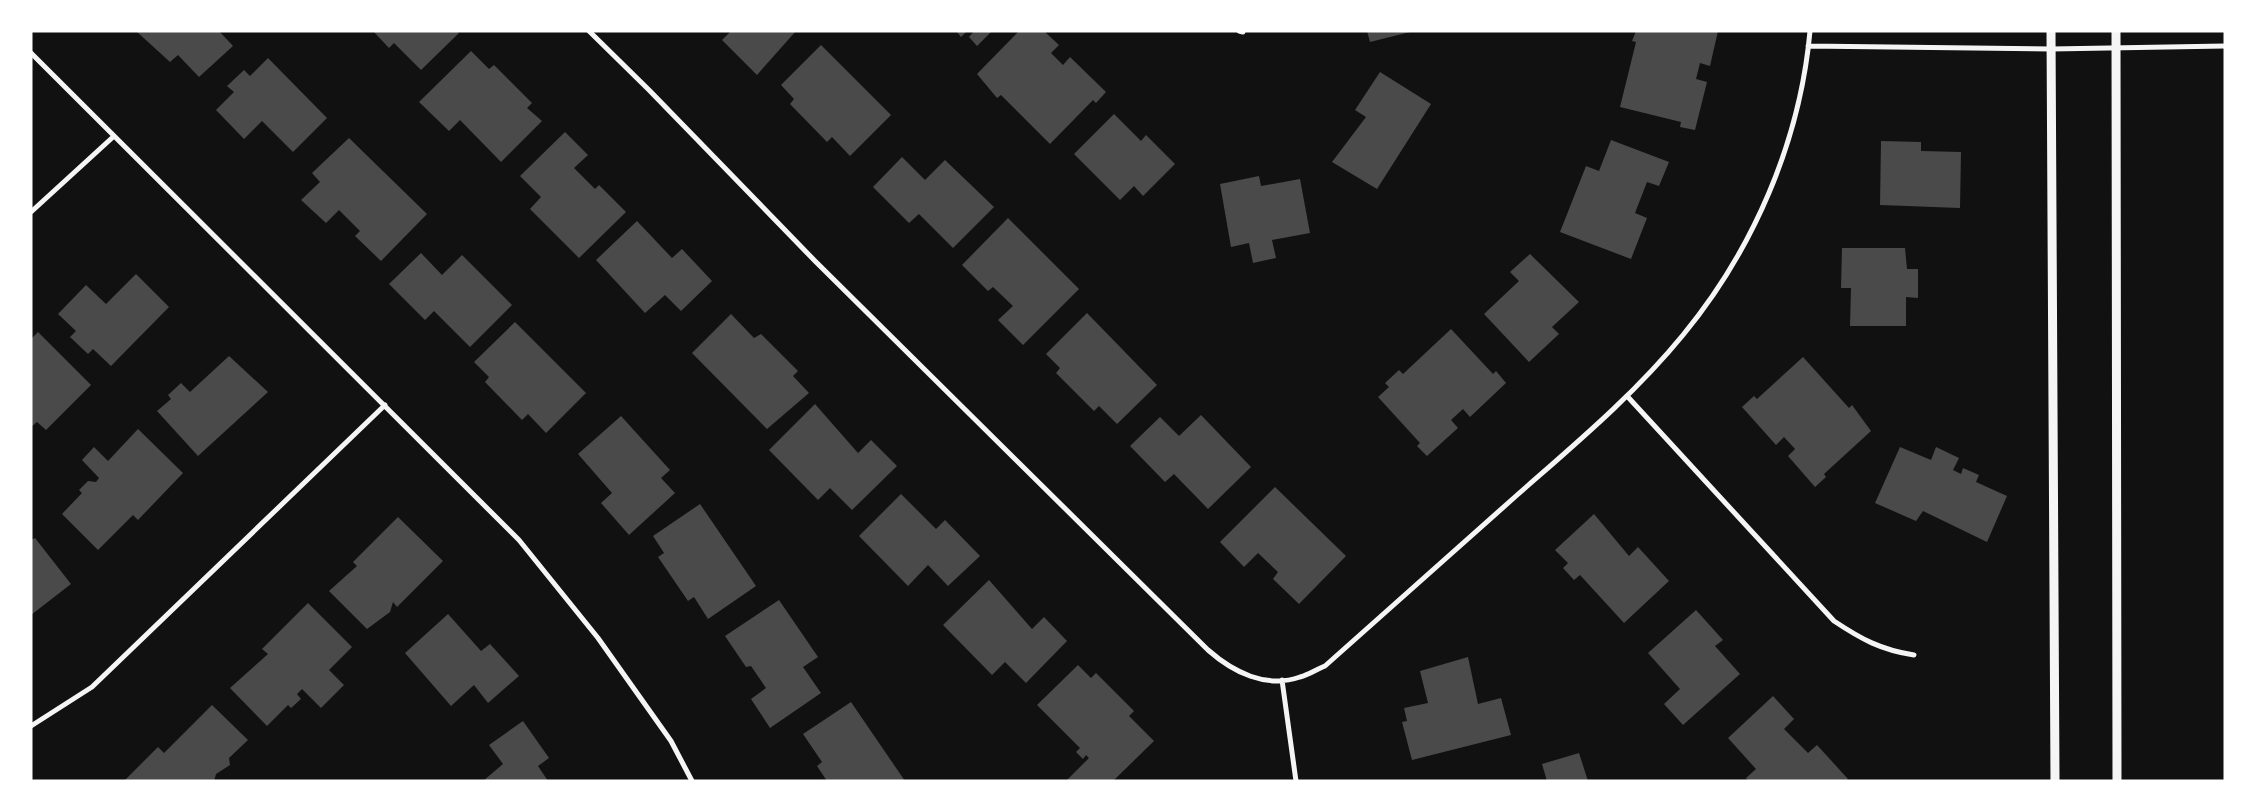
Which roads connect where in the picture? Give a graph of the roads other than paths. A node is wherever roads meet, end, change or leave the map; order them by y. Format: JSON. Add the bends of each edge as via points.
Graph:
{"nodes":[{"id":1,"x":589,"y":31,"type":"edge"},
{"id":2,"x":1239,"y":31,"type":"edge"},
{"id":3,"x":1810,"y":31,"type":"edge"},
{"id":4,"x":2051,"y":31,"type":"edge"},
{"id":5,"x":2116,"y":31,"type":"edge"},
{"id":6,"x":1243,"y":32,"type":"edge"},
{"id":7,"x":1808,"y":46,"type":"junction"},
{"id":8,"x":2225,"y":46,"type":"edge"},
{"id":9,"x":2116,"y":48,"type":"junction"},
{"id":10,"x":2051,"y":49,"type":"junction"},
{"id":11,"x":31,"y":53,"type":"edge"},
{"id":12,"x":113,"y":137,"type":"junction"},
{"id":13,"x":31,"y":212,"type":"edge"},
{"id":14,"x":1627,"y":396,"type":"junction"},
{"id":15,"x":384,"y":405,"type":"junction"},
{"id":16,"x":1914,"y":655,"type":"dead end"},
{"id":17,"x":1282,"y":680,"type":"junction"},
{"id":18,"x":31,"y":726,"type":"edge"},
{"id":19,"x":692,"y":781,"type":"edge"},
{"id":20,"x":1296,"y":781,"type":"edge"},
{"id":21,"x":2055,"y":781,"type":"edge"},
{"id":22,"x":2118,"y":781,"type":"edge"}],
"edges":[{"from":1,"to":17,"type":"street","via":[[815,261],[1208,650],[1225,665],[1250,678]]},
{"from":2,"to":6,"type":"street"},
{"from":3,"to":7,"type":"street"},
{"from":4,"to":10,"type":"street"},
{"from":5,"to":9,"type":"street"},
{"from":7,"to":10,"type":"street"},
{"from":7,"to":14,"type":"street","via":[[1796,113],[1779,168],[1744,245],[1703,310]]},
{"from":8,"to":9,"type":"street"},
{"from":9,"to":10,"type":"street"},
{"from":9,"to":22,"type":"street"},
{"from":10,"to":21,"type":"street"},
{"from":11,"to":12,"type":"street"},
{"from":12,"to":13,"type":"street"},
{"from":12,"to":15,"type":"street"},
{"from":14,"to":16,"type":"street","via":[[1834,621],[1865,641]]},
{"from":14,"to":17,"type":"street","via":[[1325,666],[1300,678]]},
{"from":15,"to":18,"type":"street","via":[[92,687]]},
{"from":15,"to":19,"type":"street","via":[[519,540],[598,638],[671,741]]},
{"from":17,"to":20,"type":"street"}]}
